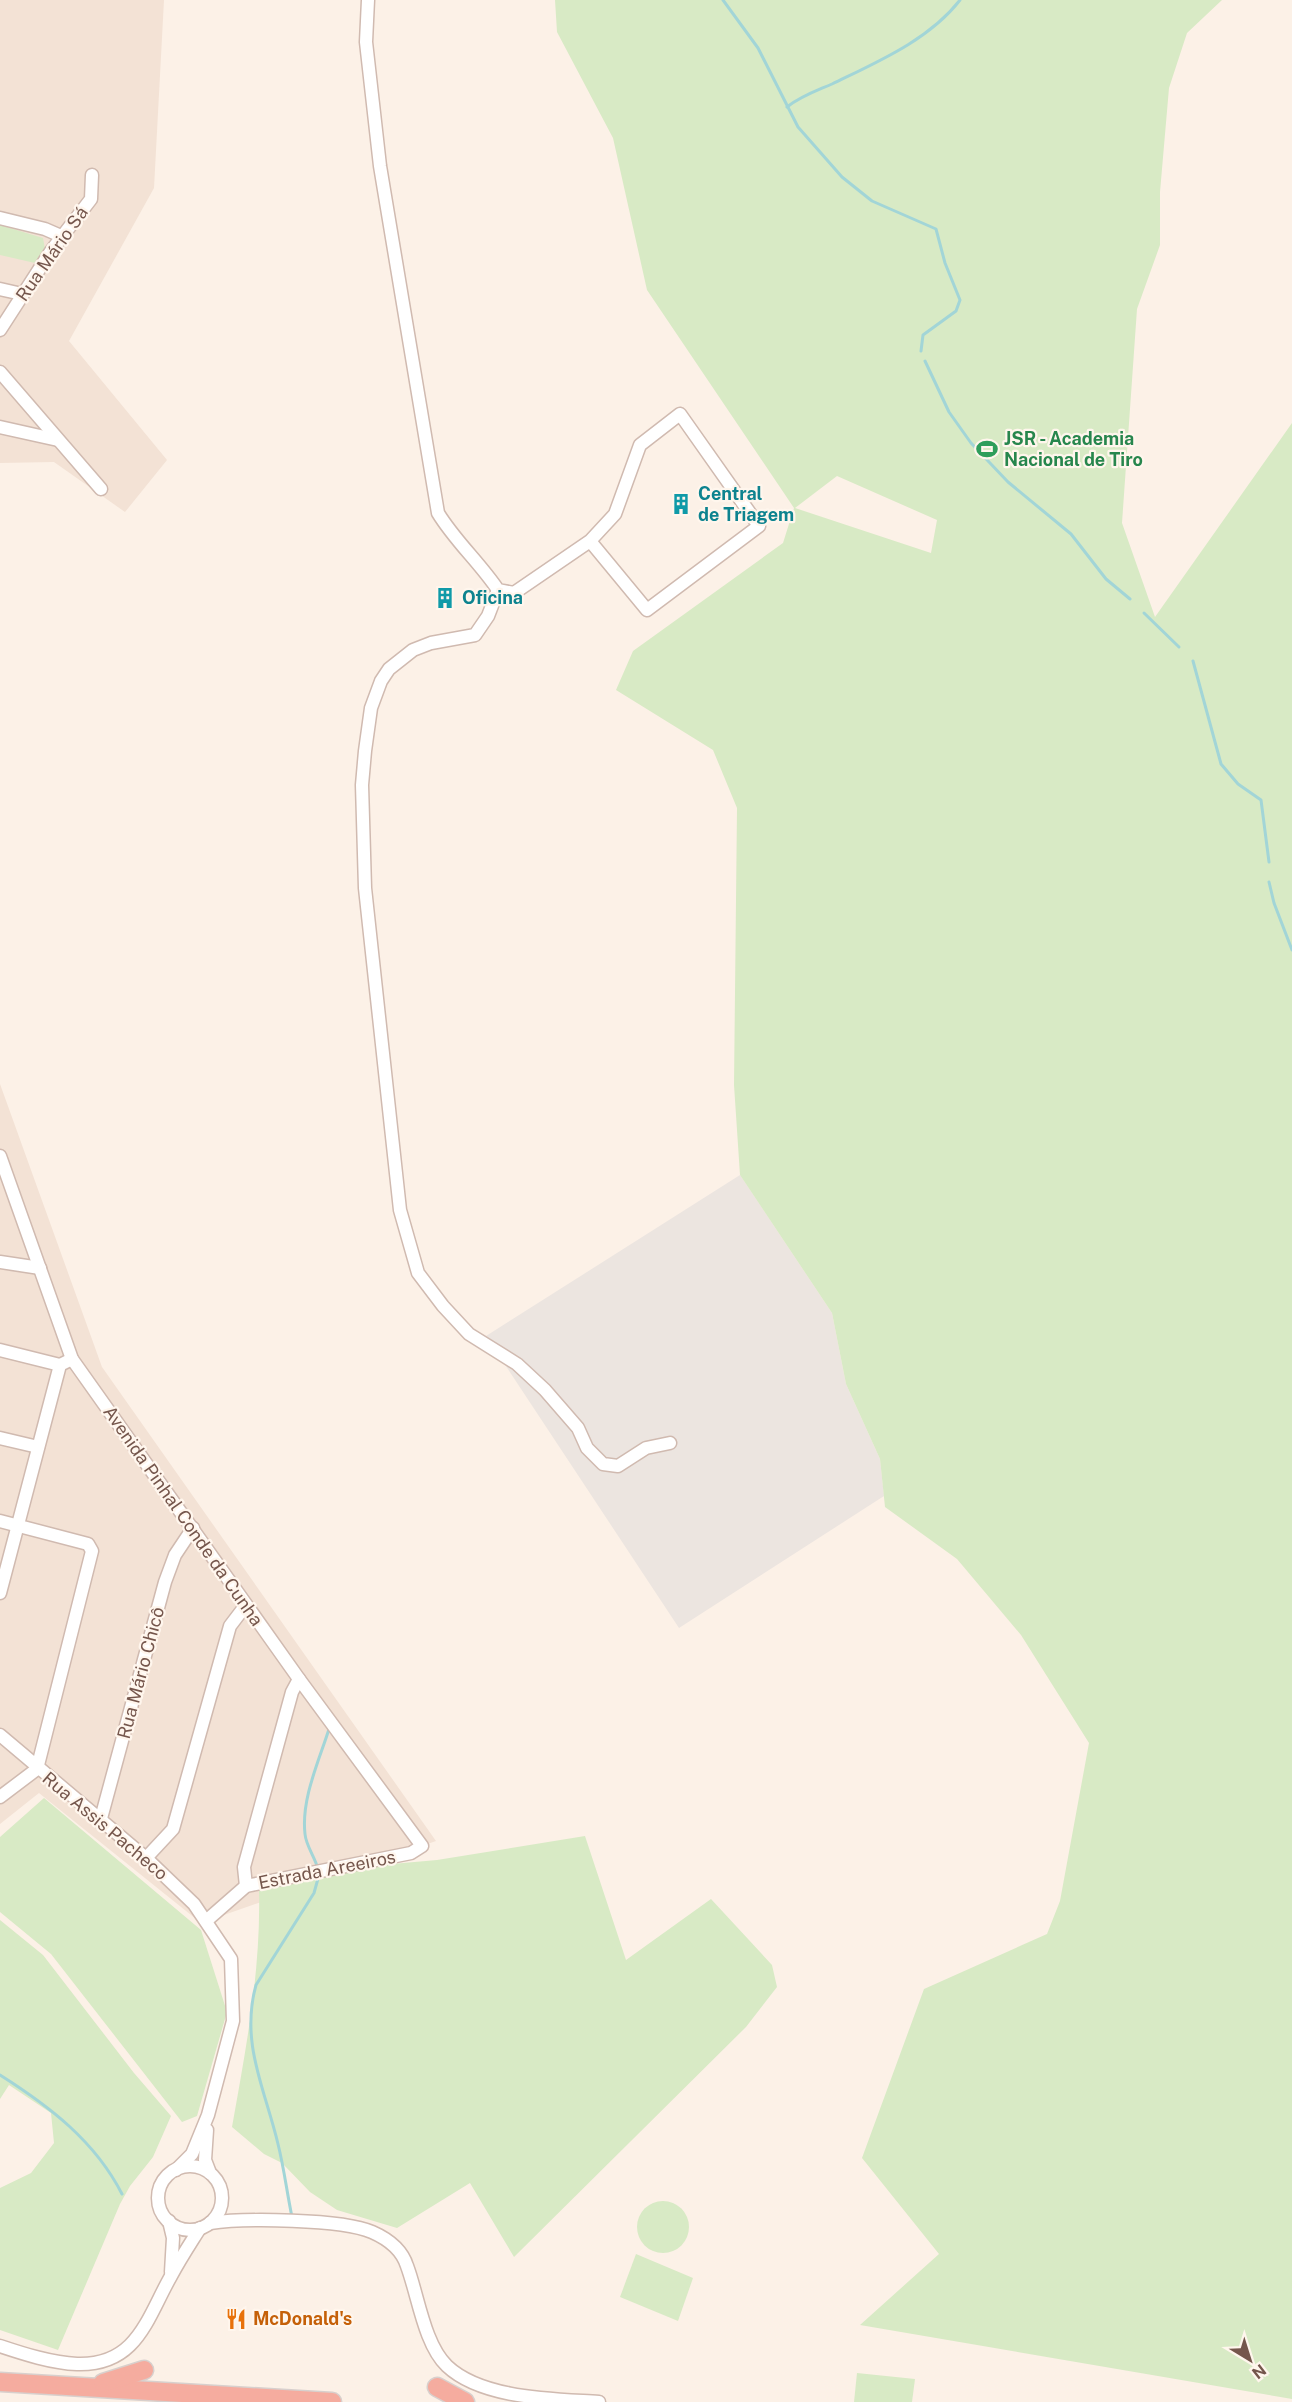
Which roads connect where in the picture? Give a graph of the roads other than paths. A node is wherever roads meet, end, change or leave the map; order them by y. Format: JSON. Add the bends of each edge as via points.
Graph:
{"nodes":[{"id":1,"x":368,"y":0,"type":"edge"},
{"id":2,"x":92,"y":175,"type":"dead end"},
{"id":3,"x":0,"y":218,"type":"edge"},
{"id":4,"x":61,"y":236,"type":"junction"},
{"id":5,"x":0,"y":289,"type":"edge"},
{"id":6,"x":22,"y":294,"type":"junction"},
{"id":7,"x":0,"y":330,"type":"edge"},
{"id":8,"x":0,"y":372,"type":"edge"},
{"id":9,"x":0,"y":427,"type":"edge"},
{"id":10,"x":58,"y":440,"type":"junction"},
{"id":11,"x":101,"y":489,"type":"dead end"},
{"id":12,"x":590,"y":541,"type":"junction"},
{"id":13,"x":498,"y":590,"type":"junction"},
{"id":14,"x":0,"y":1156,"type":"edge"},
{"id":15,"x":3,"y":1171,"type":"edge"},
{"id":16,"x":0,"y":1262,"type":"edge"},
{"id":17,"x":40,"y":1268,"type":"junction"},
{"id":18,"x":0,"y":1350,"type":"edge"},
{"id":19,"x":66,"y":1362,"type":"junction"},
{"id":20,"x":0,"y":1437,"type":"edge"},
{"id":21,"x":670,"y":1443,"type":"dead end"},
{"id":22,"x":38,"y":1447,"type":"junction"},
{"id":23,"x":0,"y":1521,"type":"edge"},
{"id":24,"x":18,"y":1525,"type":"junction"},
{"id":25,"x":193,"y":1528,"type":"junction"},
{"id":26,"x":0,"y":1593,"type":"edge"},
{"id":27,"x":246,"y":1605,"type":"junction"},
{"id":28,"x":299,"y":1679,"type":"junction"},
{"id":29,"x":0,"y":1735,"type":"edge"},
{"id":30,"x":37,"y":1769,"type":"junction"},
{"id":31,"x":0,"y":1797,"type":"edge"},
{"id":32,"x":100,"y":1822,"type":"junction"},
{"id":33,"x":422,"y":1846,"type":"joint"},
{"id":34,"x":146,"y":1858,"type":"junction"},
{"id":35,"x":246,"y":1886,"type":"junction"},
{"id":36,"x":206,"y":1921,"type":"junction"},
{"id":37,"x":208,"y":2115,"type":"junction"},
{"id":38,"x":176,"y":2170,"type":"junction"},
{"id":39,"x":210,"y":2173,"type":"junction"},
{"id":40,"x":222,"y":2200,"type":"junction"},
{"id":41,"x":259,"y":2220,"type":"junction"},
{"id":42,"x":168,"y":2221,"type":"junction"},
{"id":43,"x":205,"y":2226,"type":"junction"},
{"id":44,"x":171,"y":2276,"type":"junction"},
{"id":45,"x":0,"y":2346,"type":"edge"},
{"id":46,"x":144,"y":2370,"type":"dead end"},
{"id":47,"x":0,"y":2382,"type":"edge"},
{"id":48,"x":68,"y":2386,"type":"junction"},
{"id":49,"x":437,"y":2387,"type":"dead end"},
{"id":50,"x":332,"y":2402,"type":"edge"},
{"id":51,"x":465,"y":2402,"type":"edge"},
{"id":52,"x":599,"y":2402,"type":"edge"}],
"edges":[{"from":1,"to":13,"type":"street","via":[[366,42],[380,166],[438,513]]},
{"from":2,"to":4,"type":"street","name":"Rua Mário Sá","via":[[91,199]]},
{"from":3,"to":4,"type":"street"},
{"from":4,"to":6,"type":"street","name":"Rua Mário Sá"},
{"from":5,"to":6,"type":"street"},
{"from":6,"to":7,"type":"street","name":"Rua Mário Sá"},
{"from":8,"to":10,"type":"street"},
{"from":9,"to":10,"type":"street"},
{"from":10,"to":11,"type":"street"},
{"from":12,"to":12,"type":"street","via":[[647,610],[759,526],[680,414],[640,445],[615,514]]},
{"from":12,"to":13,"type":"street","via":[[514,593]]},
{"from":13,"to":21,"type":"street","via":[[475,635],[431,643],[401,657],[381,681],[371,708],[362,784],[365,888],[400,1210],[418,1273],[442,1306],[469,1334],[517,1364],[545,1390],[603,1464],[618,1466],[646,1448]]},
{"from":14,"to":15,"type":"street","name":"Avenida Pinhal Conde da Cunha"},
{"from":15,"to":17,"type":"street","name":"Avenida Pinhal Conde da Cunha"},
{"from":16,"to":17,"type":"street"},
{"from":17,"to":19,"type":"street","name":"Avenida Pinhal Conde da Cunha"},
{"from":18,"to":19,"type":"street"},
{"from":19,"to":22,"type":"street"},
{"from":19,"to":25,"type":"street","name":"Avenida Pinhal Conde da Cunha"},
{"from":20,"to":22,"type":"street"},
{"from":22,"to":24,"type":"street"},
{"from":23,"to":24,"type":"street"},
{"from":24,"to":26,"type":"street"},
{"from":24,"to":30,"type":"street","via":[[88,1544],[92,1551]]},
{"from":25,"to":27,"type":"street","name":"Avenida Pinhal Conde da Cunha"},
{"from":25,"to":32,"type":"street","name":"Rua Mário Chicô","via":[[175,1555],[165,1582]]},
{"from":27,"to":28,"type":"street","name":"Avenida Pinhal Conde da Cunha"},
{"from":27,"to":34,"type":"street","via":[[230,1626],[173,1829]]},
{"from":28,"to":33,"type":"street","name":"Avenida Pinhal Conde da Cunha"},
{"from":28,"to":35,"type":"street","via":[[292,1692],[244,1867]]},
{"from":29,"to":30,"type":"street","name":"Rua Assis Pacheco"},
{"from":30,"to":31,"type":"street"},
{"from":30,"to":32,"type":"street","name":"Rua Assis Pacheco"},
{"from":32,"to":34,"type":"street","name":"Rua Assis Pacheco"},
{"from":33,"to":35,"type":"street","name":"Estrada Areeiros","via":[[411,1853]]},
{"from":34,"to":36,"type":"street","name":"Rua Assis Pacheco","via":[[194,1904]]},
{"from":35,"to":36,"type":"street","name":"Estrada Areeiros"},
{"from":36,"to":37,"type":"street","name":"Rua Assis Pacheco","via":[[231,1959],[233,2021]]},
{"from":37,"to":38,"type":"street","via":[[192,2154]]},
{"from":37,"to":39,"type":"street","via":[[205,2160]]},
{"from":38,"to":39,"type":"street","via":[[199,2167]]},
{"from":38,"to":42,"type":"street","via":[[163,2182],[159,2196]]},
{"from":39,"to":40,"type":"street","via":[[218,2181]]},
{"from":40,"to":41,"type":"street","via":[[234,2211]]},
{"from":40,"to":43,"type":"street","via":[[216,2217]]},
{"from":41,"to":43,"type":"street"},
{"from":41,"to":52,"type":"street","via":[[371,2232],[394,2245],[406,2263],[429,2335],[446,2365],[475,2386]]},
{"from":42,"to":43,"type":"street","via":[[187,2230]]},
{"from":42,"to":44,"type":"street","via":[[174,2252]]},
{"from":43,"to":44,"type":"street"},
{"from":44,"to":45,"type":"street","via":[[148,2323],[134,2344],[122,2353],[77,2364]]},
{"from":46,"to":48,"type":"highway","via":[[112,2382]]},
{"from":47,"to":48,"type":"highway"},
{"from":48,"to":50,"type":"highway"},
{"from":49,"to":51,"type":"highway"}]}
